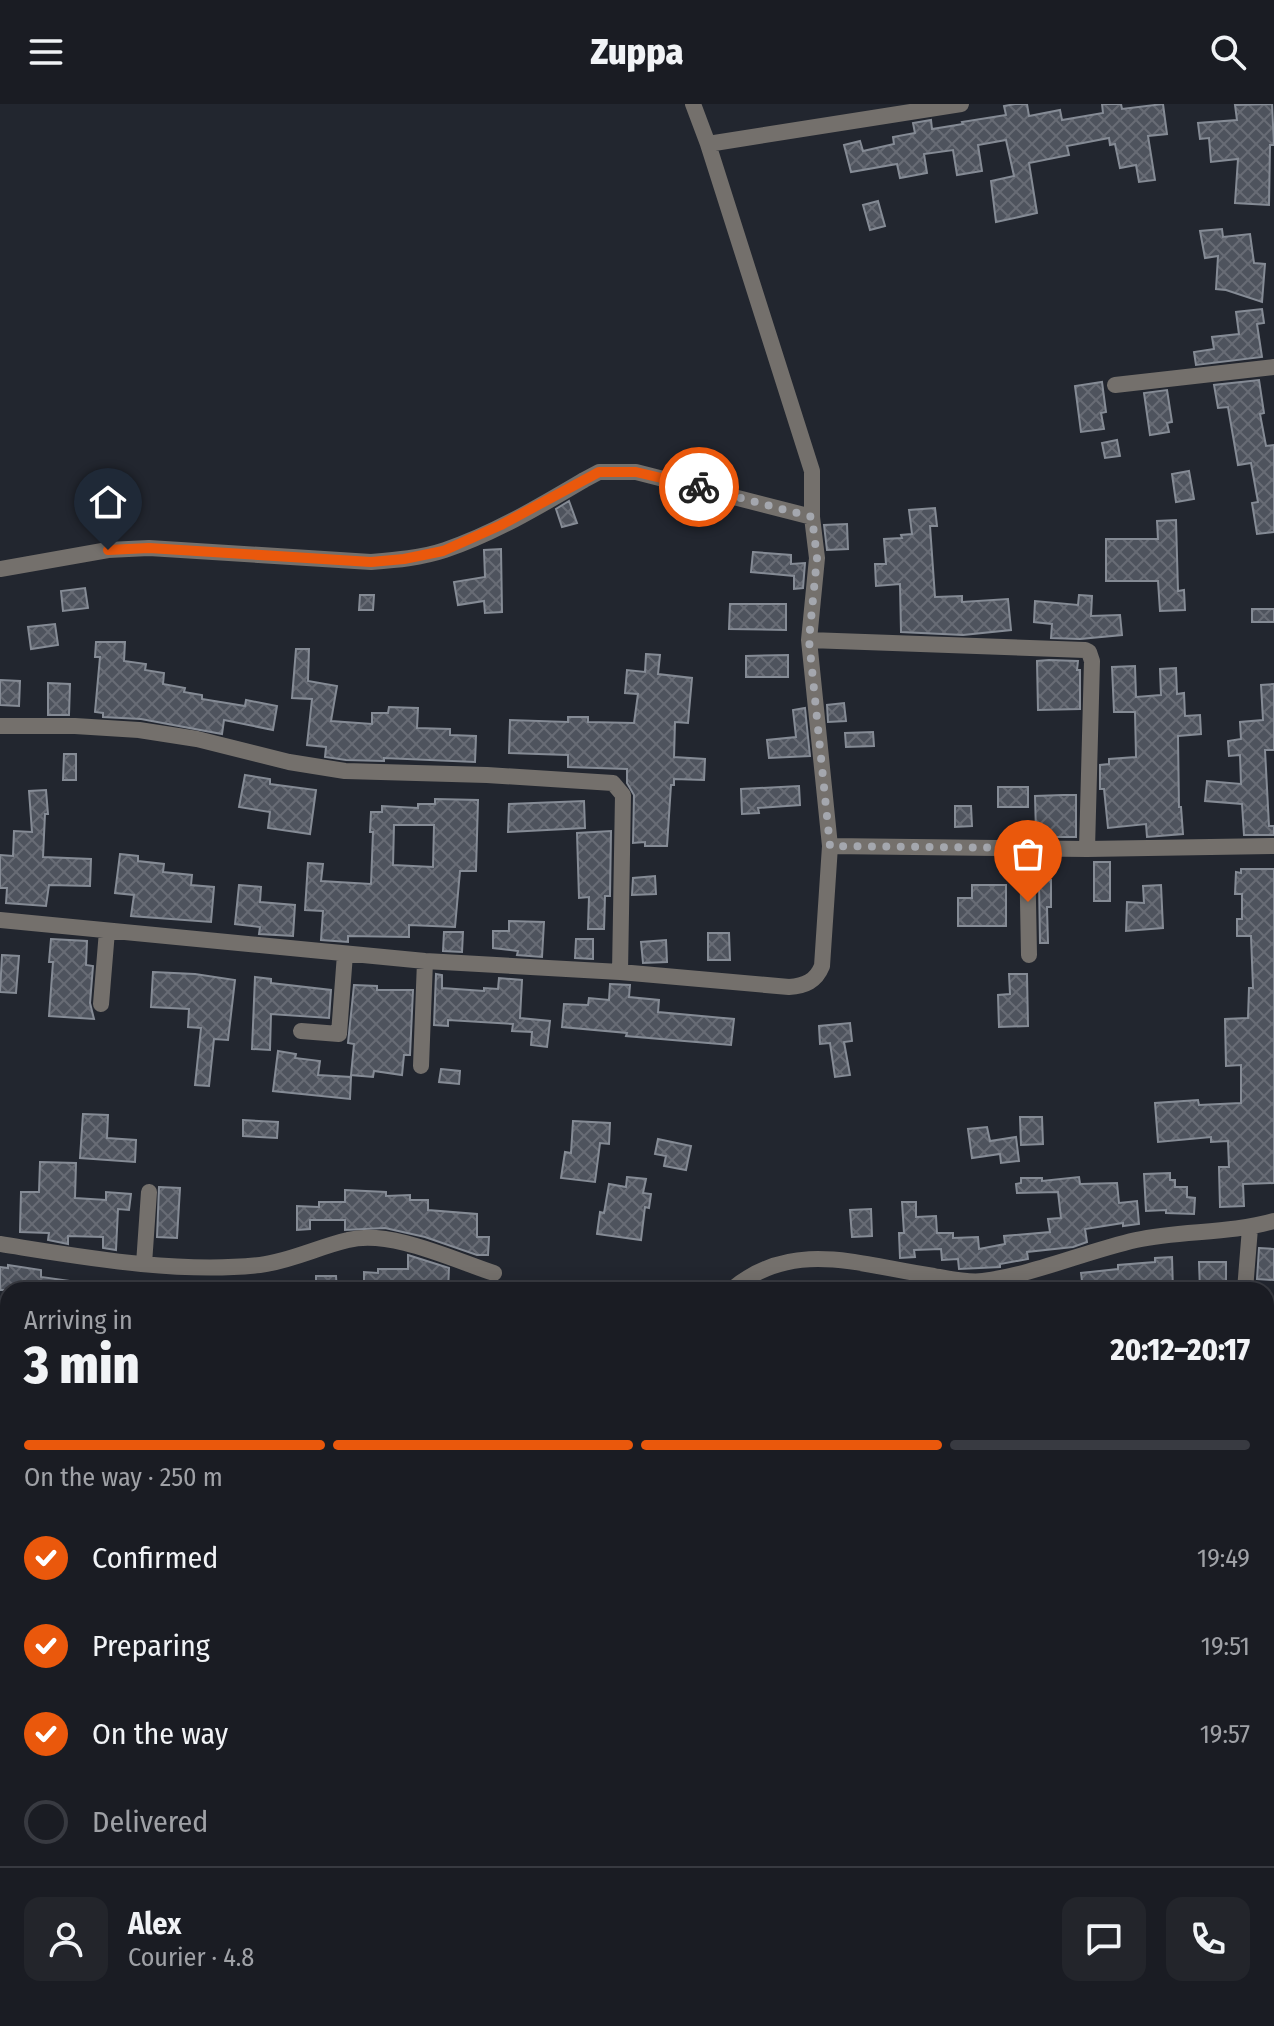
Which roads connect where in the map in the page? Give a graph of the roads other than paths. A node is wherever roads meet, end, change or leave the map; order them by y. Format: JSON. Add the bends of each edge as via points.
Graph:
{"nodes":[{"id":1,"x":693,"y":104,"type":"edge"},
{"id":2,"x":961,"y":104,"type":"edge"},
{"id":3,"x":708,"y":144,"type":"junction"},
{"id":4,"x":1274,"y":367,"type":"edge"},
{"id":5,"x":1115,"y":385,"type":"dead end"},
{"id":6,"x":812,"y":517,"type":"junction"},
{"id":7,"x":0,"y":569,"type":"edge"},
{"id":8,"x":809,"y":640,"type":"junction"},
{"id":9,"x":0,"y":726,"type":"edge"},
{"id":10,"x":830,"y":846,"type":"junction"},
{"id":11,"x":1274,"y":846,"type":"edge"},
{"id":12,"x":1027,"y":848,"type":"junction"},
{"id":13,"x":1087,"y":849,"type":"junction"},
{"id":14,"x":0,"y":920,"type":"edge"},
{"id":15,"x":107,"y":931,"type":"junction"},
{"id":16,"x":345,"y":954,"type":"junction"},
{"id":17,"x":1029,"y":955,"type":"dead end"},
{"id":18,"x":425,"y":961,"type":"junction"},
{"id":19,"x":620,"y":972,"type":"junction"},
{"id":20,"x":101,"y":1004,"type":"dead end"},
{"id":21,"x":301,"y":1031,"type":"dead end"},
{"id":22,"x":421,"y":1066,"type":"dead end"},
{"id":23,"x":149,"y":1192,"type":"dead end"},
{"id":24,"x":1274,"y":1221,"type":"edge"},
{"id":25,"x":1250,"y":1228,"type":"junction"},
{"id":26,"x":0,"y":1244,"type":"edge"},
{"id":27,"x":144,"y":1264,"type":"junction"},
{"id":28,"x":494,"y":1273,"type":"dead end"},
{"id":29,"x":741,"y":1282,"type":"edge"},
{"id":30,"x":960,"y":1282,"type":"edge"},
{"id":31,"x":995,"y":1282,"type":"edge"},
{"id":32,"x":1246,"y":1282,"type":"edge"}],
"edges":[{"from":1,"to":3,"type":"street"},
{"from":2,"to":3,"type":"street"},
{"from":3,"to":6,"type":"street","via":[[812,471]]},
{"from":4,"to":5,"type":"street"},
{"from":6,"to":7,"type":"street","via":[[614,470],[599,472],[443,551],[404,559],[371,562],[149,548]]},
{"from":6,"to":8,"type":"street","via":[[817,558]]},
{"from":8,"to":10,"type":"street"},
{"from":8,"to":13,"type":"street","via":[[1089,652]]},
{"from":9,"to":19,"type":"street","via":[[139,730],[345,771],[613,783],[623,795]]},
{"from":10,"to":12,"type":"street"},
{"from":10,"to":19,"type":"street","via":[[822,966],[810,982],[789,987]]},
{"from":11,"to":13,"type":"street"},
{"from":12,"to":13,"type":"street"},
{"from":12,"to":17,"type":"street"},
{"from":14,"to":15,"type":"street"},
{"from":15,"to":16,"type":"street"},
{"from":15,"to":20,"type":"street"},
{"from":16,"to":18,"type":"street"},
{"from":16,"to":21,"type":"street","via":[[339,1034]]},
{"from":18,"to":19,"type":"street"},
{"from":18,"to":22,"type":"street"},
{"from":23,"to":27,"type":"street"},
{"from":24,"to":25,"type":"street"},
{"from":25,"to":31,"type":"street","via":[[1139,1239]]},
{"from":25,"to":32,"type":"street"},
{"from":26,"to":27,"type":"street"},
{"from":27,"to":28,"type":"street","via":[[260,1265],[370,1238],[397,1241]]},
{"from":29,"to":30,"type":"street","via":[[771,1265],[803,1258]]}]}
